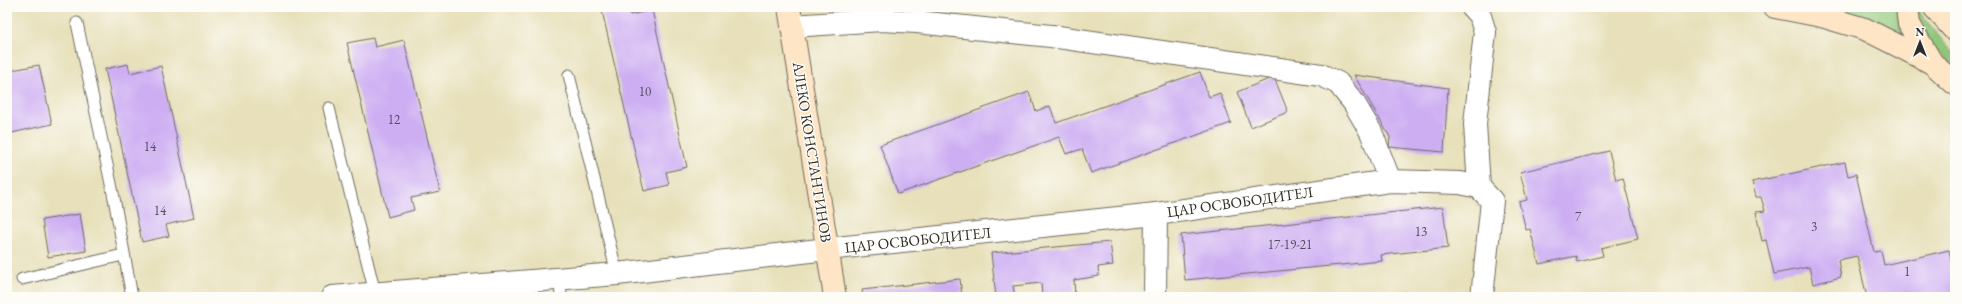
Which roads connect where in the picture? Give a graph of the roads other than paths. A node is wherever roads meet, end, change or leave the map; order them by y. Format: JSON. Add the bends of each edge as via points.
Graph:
{"nodes":[{"id":1,"x":1472,"y":7,"type":"edge"},
{"id":2,"x":1775,"y":7,"type":"edge"},
{"id":3,"x":1907,"y":7,"type":"edge"},
{"id":4,"x":1934,"y":7,"type":"edge"},
{"id":5,"x":790,"y":16,"type":"edge"},
{"id":6,"x":77,"y":24,"type":"dead end"},
{"id":7,"x":1955,"y":31,"type":"edge"},
{"id":8,"x":1932,"y":63,"type":"junction"},
{"id":9,"x":569,"y":75,"type":"dead end"},
{"id":10,"x":1955,"y":84,"type":"edge"},
{"id":11,"x":329,"y":108,"type":"dead end"},
{"id":12,"x":1390,"y":181,"type":"junction"},
{"id":13,"x":1479,"y":187,"type":"junction"},
{"id":14,"x":1156,"y":214,"type":"junction"},
{"id":15,"x":827,"y":249,"type":"junction"},
{"id":16,"x":123,"y":255,"type":"junction"},
{"id":17,"x":617,"y":274,"type":"junction"},
{"id":18,"x":22,"y":279,"type":"dead end"},
{"id":19,"x":560,"y":288,"type":"edge"},
{"id":20,"x":466,"y":292,"type":"edge"},
{"id":21,"x":375,"y":293,"type":"junction"},
{"id":22,"x":132,"y":297,"type":"edge"},
{"id":23,"x":332,"y":297,"type":"edge"},
{"id":24,"x":835,"y":297,"type":"edge"},
{"id":25,"x":1155,"y":297,"type":"edge"},
{"id":26,"x":1482,"y":297,"type":"edge"}],
"edges":[{"from":1,"to":13,"type":"street","via":[[1480,16],[1485,32],[1475,124]]},
{"from":2,"to":8,"type":"main road","via":[[1821,16],[1865,29]]},
{"from":3,"to":8,"type":"main road","via":[[1909,24]]},
{"from":4,"to":7,"type":"main road"},
{"from":5,"to":12,"type":"street","via":[[917,22],[1052,36],[1321,75],[1338,83],[1354,103],[1371,132]]},
{"from":5,"to":15,"type":"main road","name":"АЛЕКО КОНСТАНТИНОВ"},
{"from":6,"to":16,"type":"lane"},
{"from":8,"to":10,"type":"main road"},
{"from":9,"to":17,"type":"lane"},
{"from":11,"to":21,"type":"lane"},
{"from":12,"to":13,"type":"street","name":"ЦАР ОСВОБОДИТЕЛ","via":[[1460,183]]},
{"from":12,"to":14,"type":"street","name":"ЦАР ОСВОБОДИТЕЛ"},
{"from":13,"to":26,"type":"street","via":[[1492,201]]},
{"from":14,"to":15,"type":"street","name":"ЦАР ОСВОБОДИТЕЛ"},
{"from":14,"to":25,"type":"street"},
{"from":15,"to":17,"type":"street","name":"ЦАР ОСВОБОДИТЕЛ"},
{"from":15,"to":24,"type":"main road","name":"АЛЕКО КОНСТАНТИНОВ"},
{"from":16,"to":18,"type":"lane"},
{"from":16,"to":22,"type":"lane"},
{"from":17,"to":19,"type":"street","name":"ЦАР ОСВОБОДИТЕЛ"},
{"from":19,"to":20,"type":"street","name":"ЦАР ОСВОБОДИТЕЛ"},
{"from":20,"to":21,"type":"street","name":"ЦАР ОСВОБОДИТЕЛ"},
{"from":21,"to":23,"type":"street","name":"ЦАР ОСВОБОДИТЕЛ"}]}
